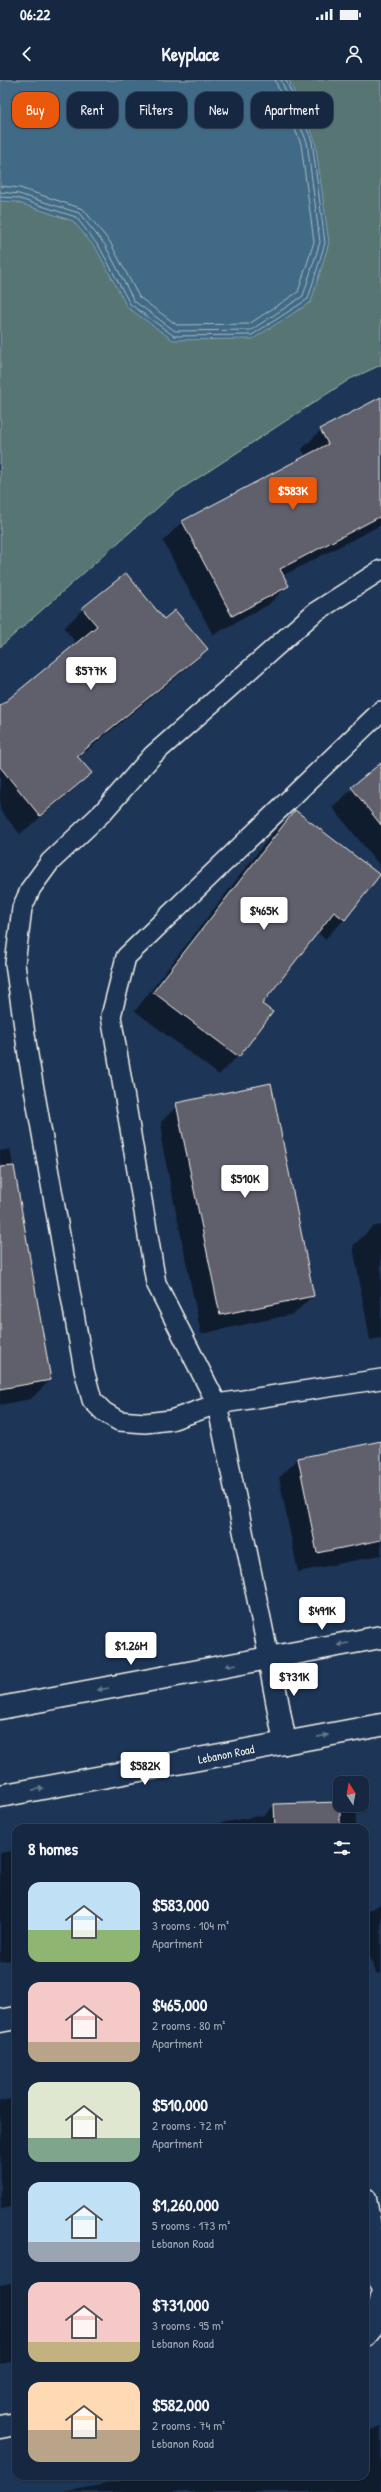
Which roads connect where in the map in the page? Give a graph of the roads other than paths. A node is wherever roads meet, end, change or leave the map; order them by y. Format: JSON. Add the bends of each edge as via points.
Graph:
{"nodes":[{"id":1,"x":381,"y":570,"type":"edge"},
{"id":2,"x":381,"y":711,"type":"edge"},
{"id":3,"x":381,"y":1379,"type":"edge"},
{"id":4,"x":216,"y":1404,"type":"junction"},
{"id":5,"x":381,"y":1637,"type":"edge"},
{"id":6,"x":269,"y":1658,"type":"junction"},
{"id":7,"x":0,"y":1708,"type":"edge"},
{"id":8,"x":381,"y":1725,"type":"edge"},
{"id":9,"x":285,"y":1743,"type":"junction"},
{"id":10,"x":0,"y":1796,"type":"edge"},
{"id":11,"x":12,"y":2019,"type":"edge"},
{"id":12,"x":0,"y":2021,"type":"edge"},
{"id":13,"x":369,"y":2220,"type":"edge"},
{"id":14,"x":381,"y":2285,"type":"edge"},
{"id":15,"x":381,"y":2297,"type":"edge"},
{"id":16,"x":369,"y":2330,"type":"edge"},
{"id":17,"x":12,"y":2425,"type":"edge"},
{"id":18,"x":0,"y":2427,"type":"edge"}],
"edges":[{"from":1,"to":4,"type":"lane","via":[[314,613],[153,754],[102,813],[50,862],[31,888],[22,908],[15,964],[28,1055],[92,1400],[118,1421],[145,1423],[171,1420]]},
{"from":2,"to":4,"type":"lane","via":[[126,957],[111,1016],[156,1283]]},
{"from":3,"to":4,"type":"lane"},
{"from":4,"to":6,"type":"lane"},
{"from":5,"to":6,"type":"main road","one_way":true},
{"from":6,"to":7,"type":"main road","one_way":true},
{"from":6,"to":9,"type":"main road"},
{"from":9,"to":8,"type":"main road","name":"Lebanon Road","one_way":true},
{"from":10,"to":9,"type":"main road","name":"Lebanon Road","one_way":true},
{"from":11,"to":12,"type":"main road"},
{"from":13,"to":14,"type":"main road"},
{"from":15,"to":16,"type":"main road","via":[[375,2323]]},
{"from":17,"to":18,"type":"main road"}]}
